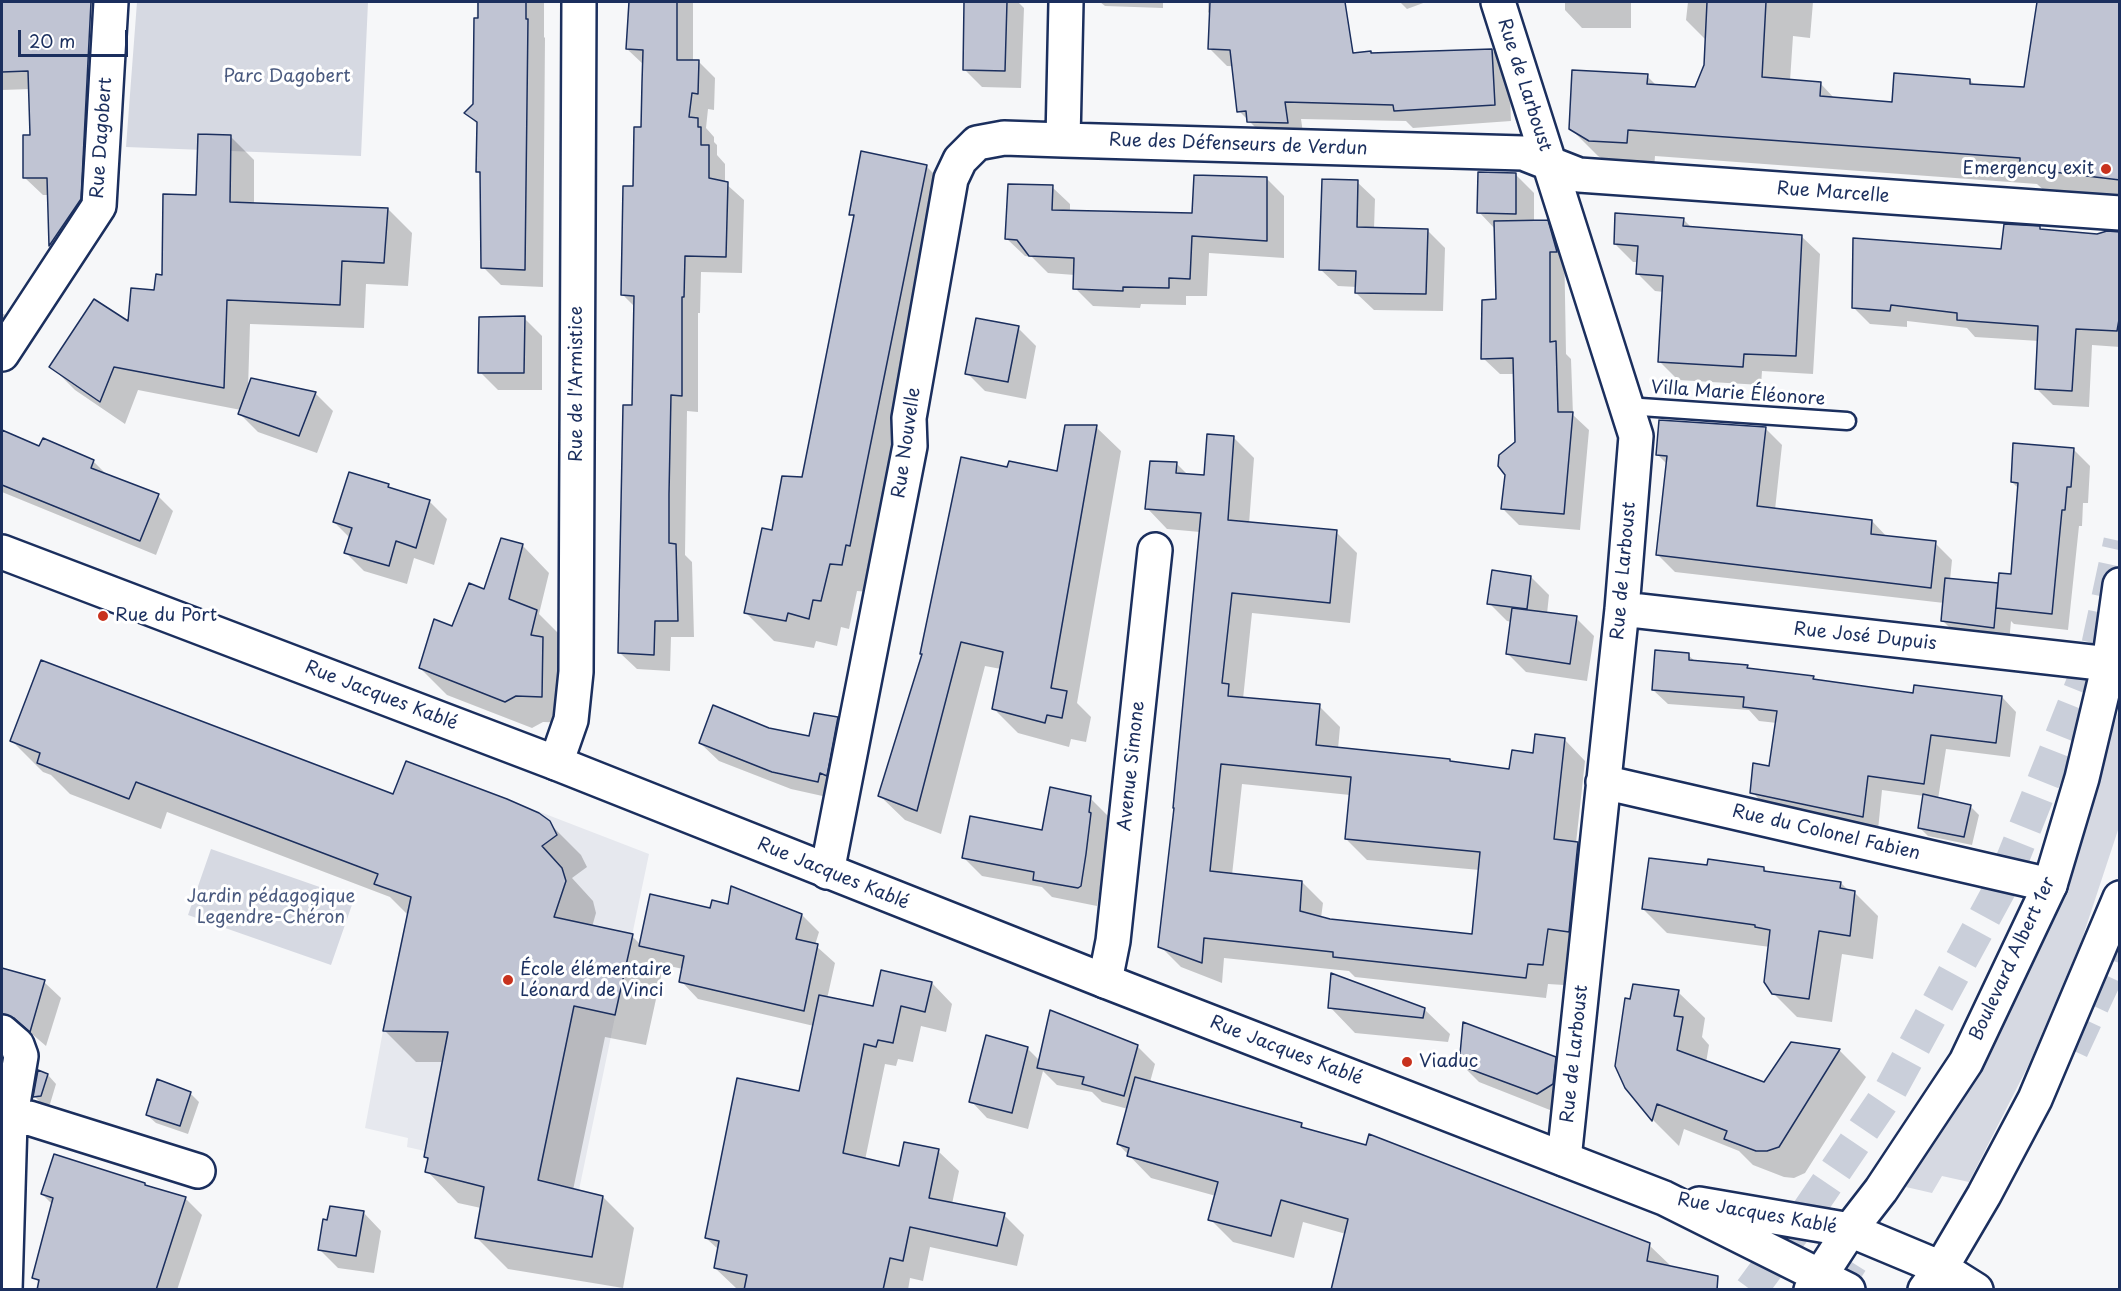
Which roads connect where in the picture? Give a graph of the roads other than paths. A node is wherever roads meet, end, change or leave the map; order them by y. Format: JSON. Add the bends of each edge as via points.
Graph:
{"nodes":[{"id":1,"x":111,"y":2,"type":"edge"},
{"id":2,"x":579,"y":2,"type":"edge"},
{"id":3,"x":1066,"y":2,"type":"edge"},
{"id":4,"x":1498,"y":2,"type":"edge"},
{"id":5,"x":1063,"y":140,"type":"junction"},
{"id":6,"x":1549,"y":165,"type":"junction"},
{"id":7,"x":2120,"y":213,"type":"edge"},
{"id":8,"x":2,"y":354,"type":"edge"},
{"id":9,"x":1626,"y":406,"type":"junction"},
{"id":10,"x":1847,"y":421,"type":"dead end"},
{"id":11,"x":1155,"y":550,"type":"dead end"},
{"id":12,"x":2,"y":552,"type":"edge"},
{"id":13,"x":2120,"y":585,"type":"edge"},
{"id":14,"x":1622,"y":609,"type":"junction"},
{"id":15,"x":2109,"y":664,"type":"junction"},
{"id":16,"x":556,"y":763,"type":"junction"},
{"id":17,"x":1603,"y":782,"type":"junction"},
{"id":18,"x":827,"y":872,"type":"junction"},
{"id":19,"x":2050,"y":885,"type":"junction"},
{"id":20,"x":2120,"y":898,"type":"edge"},
{"id":21,"x":1105,"y":981,"type":"junction"},
{"id":22,"x":2,"y":1032,"type":"edge"},
{"id":23,"x":6,"y":1120,"type":"edge"},
{"id":24,"x":1564,"y":1159,"type":"junction"},
{"id":25,"x":198,"y":1171,"type":"dead end"},
{"id":26,"x":1664,"y":1198,"type":"junction"},
{"id":27,"x":1850,"y":1230,"type":"junction"},
{"id":28,"x":1933,"y":1279,"type":"edge"},
{"id":29,"x":1815,"y":1283,"type":"edge"},
{"id":30,"x":5,"y":1290,"type":"edge"},
{"id":31,"x":1848,"y":1290,"type":"edge"},
{"id":32,"x":1976,"y":1290,"type":"edge"}],
"edges":[{"from":1,"to":8,"type":"street","name":"Rue Dagobert","via":[[99,206]]},
{"from":2,"to":16,"type":"street","name":"Rue de l'Armistice","via":[[576,672],[571,720]]},
{"from":3,"to":5,"type":"street"},
{"from":4,"to":6,"type":"street","name":"Rue de Larboust"},
{"from":5,"to":6,"type":"street","name":"Rue des Défenseurs de Verdun","via":[[1523,153]]},
{"from":5,"to":18,"type":"street","name":"Rue Nouvelle","via":[[1004,138],[977,143],[960,160],[951,178],[909,418],[910,447]]},
{"from":6,"to":7,"type":"street","name":"Rue Marcelle","via":[[1579,175]]},
{"from":6,"to":9,"type":"street","name":"Rue de Larboust"},
{"from":9,"to":10,"type":"lane","name":"Villa Marie Éléonore"},
{"from":9,"to":14,"type":"street","name":"Rue de Larboust","via":[[1636,436]]},
{"from":11,"to":21,"type":"street","name":"Avenue Simone","via":[[1113,941]]},
{"from":12,"to":16,"type":"street","name":"Rue Jacques Kablé"},
{"from":13,"to":15,"type":"street","name":"Boulevard Albert 1er"},
{"from":14,"to":15,"type":"street","name":"Rue José Dupuis"},
{"from":14,"to":17,"type":"street","name":"Rue de Larboust"},
{"from":15,"to":19,"type":"street","name":"Boulevard Albert 1er","via":[[2082,778]]},
{"from":16,"to":18,"type":"street","name":"Rue Jacques Kablé"},
{"from":17,"to":19,"type":"street","name":"Rue du Colonel Fabien"},
{"from":17,"to":24,"type":"street","name":"Rue de Larboust"},
{"from":18,"to":21,"type":"street","name":"Rue Jacques Kablé"},
{"from":19,"to":27,"type":"street","name":"Boulevard Albert 1er","via":[[1966,1062]]},
{"from":20,"to":28,"type":"street","via":[[2035,1099]]},
{"from":21,"to":24,"type":"street","name":"Rue Jacques Kablé"},
{"from":22,"to":23,"type":"street","via":[[17,1045],[21,1056]]},
{"from":23,"to":25,"type":"street","via":[[29,1118]]},
{"from":23,"to":30,"type":"street"},
{"from":24,"to":26,"type":"street","name":"Rue Jacques Kablé"},
{"from":26,"to":27,"type":"street","name":"Rue Jacques Kablé"},
{"from":26,"to":29,"type":"street","name":"Rue Jacques Kablé"},
{"from":27,"to":28,"type":"street","name":"Rue Jacques Kablé"},
{"from":27,"to":29,"type":"street","name":"Boulevard Albert 1er"},
{"from":28,"to":32,"type":"street"},
{"from":29,"to":31,"type":"street","name":"Rue Jacques Kablé"}]}
